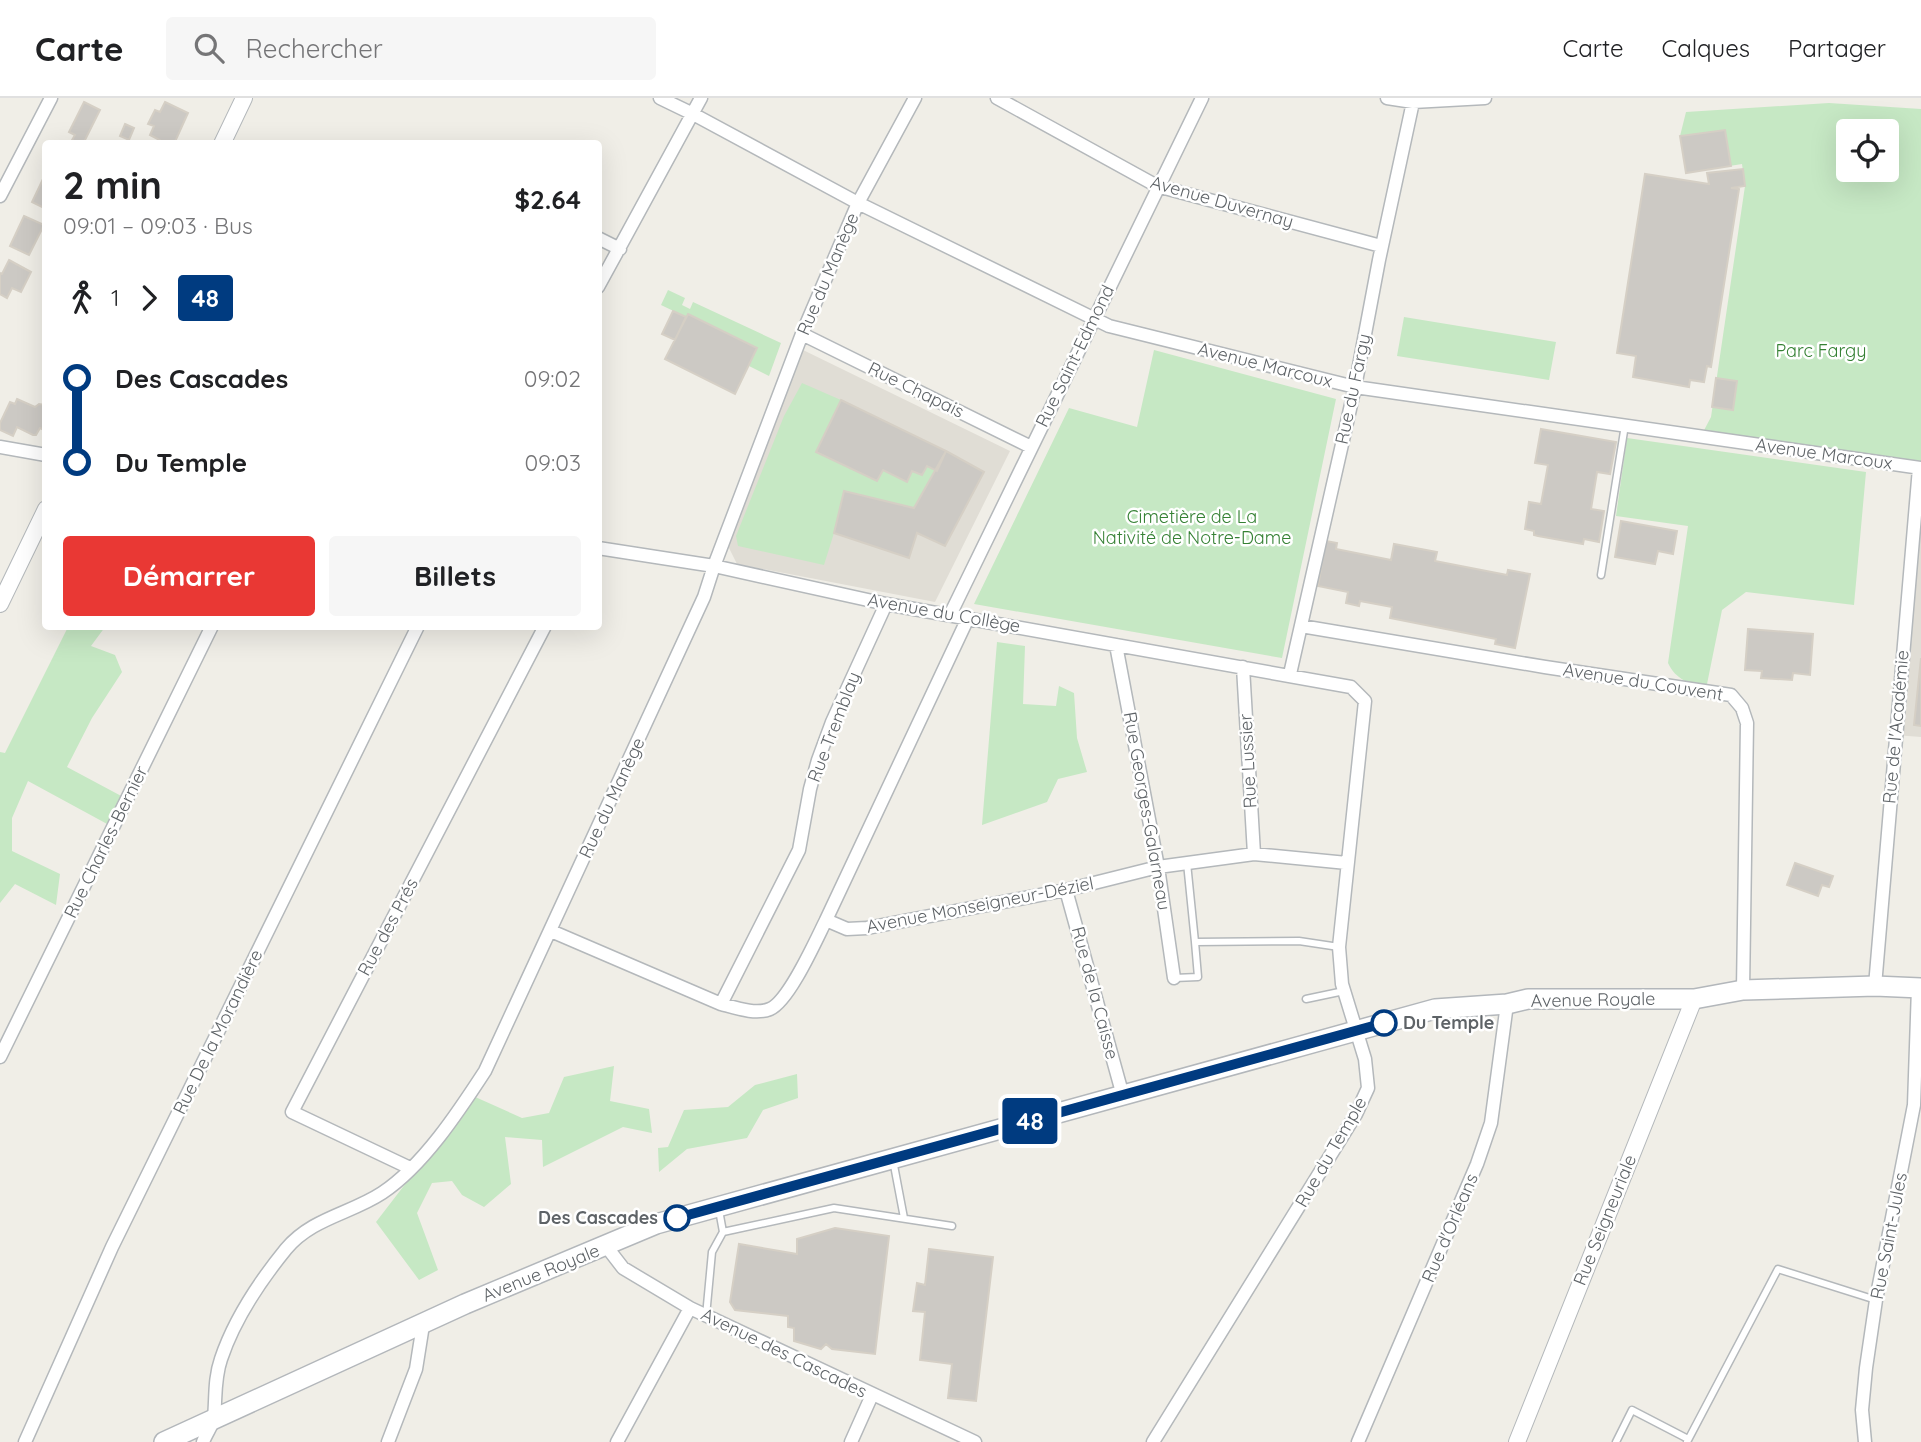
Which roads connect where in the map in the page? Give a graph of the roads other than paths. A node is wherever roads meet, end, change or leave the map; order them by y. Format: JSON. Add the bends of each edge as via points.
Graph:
{"nodes":[{"id":1,"x":51,"y":98,"type":"edge"},
{"id":2,"x":244,"y":98,"type":"edge"},
{"id":3,"x":660,"y":98,"type":"edge"},
{"id":4,"x":701,"y":98,"type":"edge"},
{"id":5,"x":915,"y":98,"type":"edge"},
{"id":6,"x":997,"y":98,"type":"edge"},
{"id":7,"x":1202,"y":98,"type":"edge"},
{"id":8,"x":1387,"y":98,"type":"edge"},
{"id":9,"x":1485,"y":98,"type":"edge"},
{"id":10,"x":1413,"y":102,"type":"junction"},
{"id":11,"x":693,"y":114,"type":"junction"},
{"id":12,"x":224,"y":140,"type":"edge"},
{"id":13,"x":1157,"y":187,"type":"junction"},
{"id":14,"x":0,"y":196,"type":"edge"},
{"id":15,"x":858,"y":203,"type":"junction"},
{"id":16,"x":602,"y":240,"type":"edge"},
{"id":17,"x":1381,"y":246,"type":"junction"},
{"id":18,"x":620,"y":249,"type":"junction"},
{"id":19,"x":602,"y":280,"type":"edge"},
{"id":20,"x":1094,"y":317,"type":"junction"},
{"id":21,"x":802,"y":334,"type":"junction"},
{"id":22,"x":1355,"y":387,"type":"junction"},
{"id":23,"x":1625,"y":425,"type":"junction"},
{"id":24,"x":0,"y":447,"type":"edge"},
{"id":25,"x":1031,"y":447,"type":"junction"},
{"id":26,"x":42,"y":454,"type":"edge"},
{"id":27,"x":1920,"y":468,"type":"edge"},
{"id":28,"x":42,"y":517,"type":"edge"},
{"id":29,"x":602,"y":549,"type":"edge"},
{"id":30,"x":714,"y":566,"type":"junction"},
{"id":31,"x":1601,"y":575,"type":"dead end"},
{"id":32,"x":0,"y":604,"type":"edge"},
{"id":33,"x":886,"y":604,"type":"junction"},
{"id":34,"x":950,"y":615,"type":"junction"},
{"id":35,"x":968,"y":618,"type":"junction"},
{"id":36,"x":1301,"y":626,"type":"junction"},
{"id":37,"x":210,"y":630,"type":"edge"},
{"id":38,"x":416,"y":630,"type":"edge"},
{"id":39,"x":543,"y":630,"type":"edge"},
{"id":40,"x":1116,"y":645,"type":"junction"},
{"id":41,"x":1243,"y":667,"type":"junction"},
{"id":42,"x":1290,"y":674,"type":"junction"},
{"id":43,"x":1365,"y":701,"type":"joint"},
{"id":44,"x":1254,"y":854,"type":"junction"},
{"id":45,"x":1187,"y":863,"type":"junction"},
{"id":46,"x":1348,"y":863,"type":"junction"},
{"id":47,"x":1158,"y":867,"type":"junction"},
{"id":48,"x":1066,"y":890,"type":"junction"},
{"id":49,"x":826,"y":920,"type":"junction"},
{"id":50,"x":551,"y":931,"type":"junction"},
{"id":51,"x":1195,"y":942,"type":"junction"},
{"id":52,"x":1339,"y":947,"type":"junction"},
{"id":53,"x":1174,"y":978,"type":"joint"},
{"id":54,"x":1875,"y":986,"type":"junction"},
{"id":55,"x":1919,"y":988,"type":"edge"},
{"id":56,"x":1743,"y":989,"type":"junction"},
{"id":57,"x":1344,"y":991,"type":"junction"},
{"id":58,"x":1306,"y":999,"type":"dead end"},
{"id":59,"x":1694,"y":999,"type":"junction"},
{"id":60,"x":721,"y":1004,"type":"junction"},
{"id":61,"x":1507,"y":1004,"type":"junction"},
{"id":62,"x":1357,"y":1030,"type":"junction"},
{"id":63,"x":0,"y":1057,"type":"edge"},
{"id":64,"x":1123,"y":1096,"type":"junction"},
{"id":65,"x":1917,"y":1106,"type":"edge"},
{"id":66,"x":893,"y":1158,"type":"junction"},
{"id":67,"x":410,"y":1168,"type":"junction"},
{"id":68,"x":718,"y":1206,"type":"junction"},
{"id":69,"x":904,"y":1219,"type":"junction"},
{"id":70,"x":952,"y":1226,"type":"dead end"},
{"id":71,"x":723,"y":1232,"type":"junction"},
{"id":72,"x":606,"y":1246,"type":"junction"},
{"id":73,"x":1877,"y":1300,"type":"junction"},
{"id":74,"x":690,"y":1308,"type":"junction"},
{"id":75,"x":706,"y":1316,"type":"junction"},
{"id":76,"x":423,"y":1325,"type":"junction"},
{"id":77,"x":872,"y":1395,"type":"junction"},
{"id":78,"x":214,"y":1420,"type":"junction"},
{"id":79,"x":1687,"y":1440,"type":"edge"},
{"id":80,"x":25,"y":1442,"type":"edge"},
{"id":81,"x":164,"y":1442,"type":"edge"},
{"id":82,"x":203,"y":1442,"type":"edge"},
{"id":83,"x":388,"y":1442,"type":"edge"},
{"id":84,"x":617,"y":1442,"type":"edge"},
{"id":85,"x":851,"y":1442,"type":"edge"},
{"id":86,"x":975,"y":1442,"type":"edge"},
{"id":87,"x":1153,"y":1442,"type":"edge"},
{"id":88,"x":1358,"y":1442,"type":"edge"},
{"id":89,"x":1517,"y":1442,"type":"edge"},
{"id":90,"x":1616,"y":1442,"type":"edge"},
{"id":91,"x":1866,"y":1442,"type":"edge"}],
"edges":[{"from":1,"to":14,"type":"street"},
{"from":2,"to":12,"type":"street"},
{"from":3,"to":11,"type":"street","name":"Avenue Marcoux"},
{"from":4,"to":11,"type":"street"},
{"from":5,"to":15,"type":"street","name":"Rue du Manège"},
{"from":6,"to":13,"type":"street","name":"Avenue Duvernay"},
{"from":7,"to":13,"type":"street","name":"Rue Saint-Edmond"},
{"from":8,"to":10,"type":"street"},
{"from":9,"to":10,"type":"street"},
{"from":10,"to":17,"type":"street","name":"Rue du Fargy"},
{"from":11,"to":15,"type":"street","name":"Avenue Marcoux"},
{"from":11,"to":18,"type":"street"},
{"from":13,"to":17,"type":"street","name":"Avenue Duvernay"},
{"from":13,"to":20,"type":"street","name":"Rue Saint-Edmond"},
{"from":15,"to":20,"type":"street","name":"Avenue Marcoux"},
{"from":15,"to":21,"type":"street","name":"Rue du Manège"},
{"from":16,"to":18,"type":"street"},
{"from":17,"to":22,"type":"street","name":"Rue du Fargy"},
{"from":18,"to":19,"type":"street"},
{"from":20,"to":22,"type":"street","name":"Avenue Marcoux","via":[[1110,326]]},
{"from":20,"to":25,"type":"street","name":"Rue Saint-Edmond"},
{"from":21,"to":25,"type":"street","name":"Rue Chapais"},
{"from":21,"to":30,"type":"street","name":"Rue du Manège"},
{"from":22,"to":23,"type":"street","name":"Avenue Marcoux"},
{"from":22,"to":36,"type":"street","name":"Rue du Fargy"},
{"from":23,"to":27,"type":"street","name":"Avenue Marcoux"},
{"from":23,"to":31,"type":"lane"},
{"from":24,"to":26,"type":"street"},
{"from":25,"to":34,"type":"street","name":"Rue Saint-Edmond"},
{"from":27,"to":54,"type":"street","name":"Rue de l'Académie"},
{"from":28,"to":32,"type":"street"},
{"from":29,"to":30,"type":"street","name":"Avenue du Collège"},
{"from":30,"to":33,"type":"street","name":"Avenue du Collège"},
{"from":30,"to":50,"type":"street","name":"Rue du Manège","via":[[704,597]]},
{"from":33,"to":34,"type":"street","name":"Avenue du Collège"},
{"from":33,"to":60,"type":"street","name":"Rue Tremblay","via":[[818,760],[799,850]]},
{"from":34,"to":35,"type":"street","name":"Avenue du Collège"},
{"from":35,"to":40,"type":"street","name":"Avenue du Collège"},
{"from":35,"to":49,"type":"street"},
{"from":36,"to":42,"type":"street","name":"Rue du Fargy"},
{"from":36,"to":56,"type":"street","name":"Avenue du Couvent","via":[[1731,695],[1747,723]]},
{"from":37,"to":63,"type":"street","name":"Rue Charles-Bernier"},
{"from":38,"to":80,"type":"street","name":"Rue De la Morandière","via":[[112,1247]]},
{"from":39,"to":67,"type":"street","name":"Rue des Prés","via":[[292,1112]]},
{"from":40,"to":41,"type":"street","name":"Avenue du Collège"},
{"from":40,"to":47,"type":"street","name":"Rue Georges-Galarneau"},
{"from":41,"to":42,"type":"street","name":"Avenue du Collège"},
{"from":41,"to":44,"type":"street","name":"Rue Lussier"},
{"from":42,"to":43,"type":"street","name":"Avenue du Collège","via":[[1351,687]]},
{"from":43,"to":46,"type":"street","name":"Rue du Temple"},
{"from":44,"to":45,"type":"street","name":"Avenue Monseigneur-Déziel"},
{"from":44,"to":46,"type":"street","name":"Avenue Monseigneur-Déziel"},
{"from":45,"to":47,"type":"street","name":"Avenue Monseigneur-Déziel"},
{"from":45,"to":51,"type":"lane"},
{"from":46,"to":52,"type":"street","name":"Rue du Temple"},
{"from":47,"to":48,"type":"street","name":"Avenue Monseigneur-Déziel"},
{"from":47,"to":53,"type":"street","name":"Rue Georges-Galarneau"},
{"from":48,"to":49,"type":"street","name":"Avenue Monseigneur-Déziel","via":[[867,928],[847,929]]},
{"from":48,"to":64,"type":"street","name":"Rue de la Caisse"},
{"from":49,"to":60,"type":"street","via":[[786,995],[770,1009],[750,1011]]},
{"from":50,"to":60,"type":"street"},
{"from":50,"to":67,"type":"street","name":"Rue du Manège","via":[[485,1071],[454,1120]]},
{"from":51,"to":52,"type":"lane","via":[[1299,941]]},
{"from":51,"to":53,"type":"lane","via":[[1198,977]]},
{"from":52,"to":57,"type":"street","name":"Rue du Temple"},
{"from":54,"to":55,"type":"main road","name":"Avenue Royale"},
{"from":54,"to":56,"type":"main road","name":"Avenue Royale"},
{"from":55,"to":65,"type":"street","name":"Rue Saint-Jules"},
{"from":56,"to":59,"type":"main road","name":"Avenue Royale"},
{"from":57,"to":58,"type":"lane"},
{"from":57,"to":62,"type":"street","name":"Rue du Temple"},
{"from":59,"to":61,"type":"main road","name":"Avenue Royale","via":[[1528,999]]},
{"from":59,"to":89,"type":"street","name":"Rue Seigneuriale"},
{"from":61,"to":62,"type":"main road","name":"Avenue Royale","via":[[1435,1009]]},
{"from":61,"to":88,"type":"street","name":"Rue d'Orléans","via":[[1491,1123]]},
{"from":62,"to":64,"type":"main road","name":"Avenue Royale"},
{"from":62,"to":87,"type":"street","name":"Rue du Temple","via":[[1368,1088],[1356,1114]]},
{"from":64,"to":66,"type":"main road","name":"Avenue Royale"},
{"from":65,"to":73,"type":"street","name":"Rue Saint-Jules"},
{"from":66,"to":68,"type":"main road","name":"Avenue Royale"},
{"from":66,"to":69,"type":"lane"},
{"from":67,"to":78,"type":"street","name":"Rue du Manège","via":[[382,1193],[313,1225],[288,1247],[245,1310],[221,1360],[214,1389]]},
{"from":68,"to":71,"type":"lane"},
{"from":68,"to":72,"type":"main road","name":"Avenue Royale","via":[[656,1224]]},
{"from":69,"to":70,"type":"lane"},
{"from":69,"to":71,"type":"lane","via":[[834,1208]]},
{"from":71,"to":75,"type":"lane","via":[[712,1252]]},
{"from":72,"to":74,"type":"street","name":"Avenue des Cascades","via":[[623,1268]]},
{"from":72,"to":76,"type":"main road","name":"Avenue Royale"},
{"from":73,"to":79,"type":"lane","via":[[1778,1269]]},
{"from":73,"to":91,"type":"street","name":"Rue Saint-Jules","via":[[1862,1410]]},
{"from":74,"to":75,"type":"street","name":"Avenue des Cascades"},
{"from":74,"to":84,"type":"street"},
{"from":75,"to":77,"type":"street","name":"Avenue des Cascades"},
{"from":76,"to":78,"type":"main road","name":"Avenue Royale"},
{"from":76,"to":83,"type":"street","via":[[416,1369]]},
{"from":77,"to":85,"type":"street"},
{"from":77,"to":86,"type":"street","name":"Avenue des Cascades"},
{"from":78,"to":81,"type":"main road","name":"Avenue Royale"},
{"from":78,"to":82,"type":"street"},
{"from":79,"to":90,"type":"lane","via":[[1632,1410]]}]}
